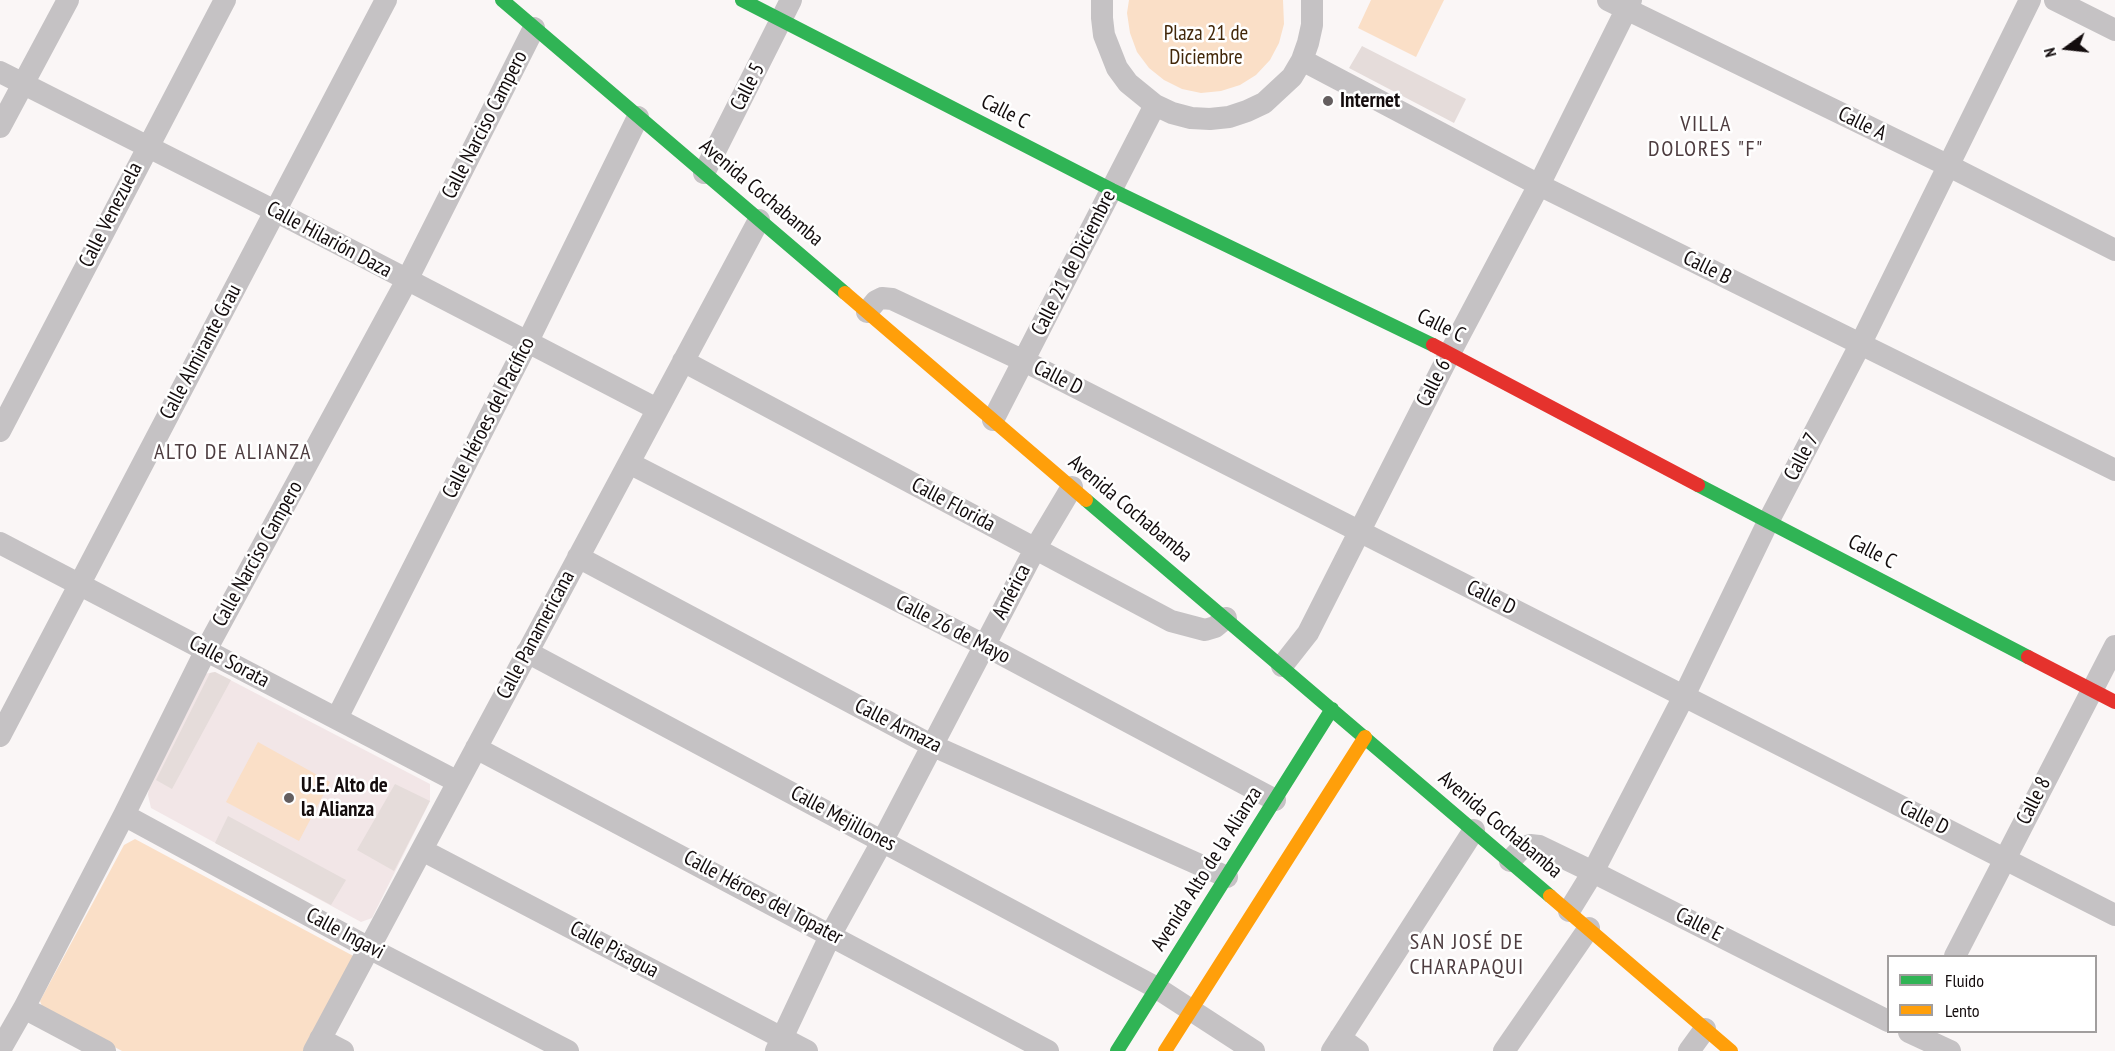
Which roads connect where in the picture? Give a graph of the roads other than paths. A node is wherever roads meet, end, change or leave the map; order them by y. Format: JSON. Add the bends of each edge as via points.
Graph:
{"nodes":[{"id":1,"x":68,"y":0,"type":"edge"},
{"id":2,"x":225,"y":0,"type":"edge"},
{"id":3,"x":386,"y":0,"type":"edge"},
{"id":4,"x":502,"y":0,"type":"edge"},
{"id":5,"x":742,"y":0,"type":"edge"},
{"id":6,"x":1102,"y":0,"type":"edge"},
{"id":7,"x":1312,"y":0,"type":"edge"},
{"id":8,"x":2030,"y":0,"type":"edge"},
{"id":9,"x":2055,"y":0,"type":"edge"},
{"id":10,"x":1622,"y":3,"type":"edge"},
{"id":11,"x":786,"y":10,"type":"edge"},
{"id":12,"x":534,"y":28,"type":"junction"},
{"id":13,"x":2115,"y":30,"type":"edge"},
{"id":14,"x":1302,"y":60,"type":"junction"},
{"id":15,"x":0,"y":72,"type":"edge"},
{"id":16,"x":22,"y":83,"type":"junction"},
{"id":17,"x":1155,"y":105,"type":"junction"},
{"id":18,"x":638,"y":117,"type":"junction"},
{"id":19,"x":0,"y":127,"type":"edge"},
{"id":20,"x":147,"y":147,"type":"junction"},
{"id":21,"x":1949,"y":166,"type":"junction"},
{"id":22,"x":704,"y":173,"type":"junction"},
{"id":23,"x":1539,"y":185,"type":"junction"},
{"id":24,"x":1112,"y":190,"type":"junction"},
{"id":25,"x":275,"y":211,"type":"junction"},
{"id":26,"x":759,"y":220,"type":"junction"},
{"id":27,"x":2115,"y":250,"type":"edge"},
{"id":28,"x":407,"y":280,"type":"junction"},
{"id":29,"x":867,"y":312,"type":"junction"},
{"id":30,"x":527,"y":342,"type":"junction"},
{"id":31,"x":1862,"y":343,"type":"junction"},
{"id":32,"x":1449,"y":353,"type":"junction"},
{"id":33,"x":683,"y":361,"type":"junction"},
{"id":34,"x":1024,"y":361,"type":"junction"},
{"id":35,"x":657,"y":409,"type":"junction"},
{"id":36,"x":993,"y":420,"type":"junction"},
{"id":37,"x":0,"y":432,"type":"edge"},
{"id":38,"x":629,"y":463,"type":"junction"},
{"id":39,"x":2115,"y":470,"type":"edge"},
{"id":40,"x":1072,"y":487,"type":"junction"},
{"id":41,"x":1768,"y":522,"type":"junction"},
{"id":42,"x":1360,"y":531,"type":"junction"},
{"id":43,"x":0,"y":543,"type":"edge"},
{"id":44,"x":1035,"y":549,"type":"junction"},
{"id":45,"x":578,"y":557,"type":"junction"},
{"id":46,"x":79,"y":584,"type":"junction"},
{"id":47,"x":1226,"y":618,"type":"junction"},
{"id":48,"x":984,"y":645,"type":"junction"},
{"id":49,"x":2115,"y":646,"type":"edge"},
{"id":50,"x":206,"y":650,"type":"junction"},
{"id":51,"x":527,"y":652,"type":"junction"},
{"id":52,"x":1282,"y":666,"type":"junction"},
{"id":53,"x":2092,"y":690,"type":"junction"},
{"id":54,"x":1684,"y":696,"type":"junction"},
{"id":55,"x":2115,"y":702,"type":"edge"},
{"id":56,"x":7,"y":706,"type":"edge"},
{"id":57,"x":1332,"y":709,"type":"junction"},
{"id":58,"x":337,"y":718,"type":"junction"},
{"id":59,"x":0,"y":736,"type":"edge"},
{"id":60,"x":1365,"y":737,"type":"junction"},
{"id":61,"x":931,"y":745,"type":"junction"},
{"id":62,"x":476,"y":748,"type":"junction"},
{"id":63,"x":458,"y":782,"type":"junction"},
{"id":64,"x":1275,"y":800,"type":"junction"},
{"id":65,"x":123,"y":814,"type":"junction"},
{"id":66,"x":1474,"y":830,"type":"junction"},
{"id":67,"x":883,"y":840,"type":"junction"},
{"id":68,"x":422,"y":850,"type":"junction"},
{"id":69,"x":2004,"y":859,"type":"junction"},
{"id":70,"x":1510,"y":861,"type":"junction"},
{"id":71,"x":1593,"y":872,"type":"junction"},
{"id":72,"x":1227,"y":877,"type":"junction"},
{"id":73,"x":1569,"y":911,"type":"junction"},
{"id":74,"x":2115,"y":915,"type":"edge"},
{"id":75,"x":1589,"y":928,"type":"junction"},
{"id":76,"x":831,"y":934,"type":"junction"},
{"id":77,"x":369,"y":948,"type":"junction"},
{"id":78,"x":1956,"y":955,"type":"edge"},
{"id":79,"x":1157,"y":988,"type":"junction"},
{"id":80,"x":24,"y":1008,"type":"junction"},
{"id":81,"x":1190,"y":1011,"type":"junction"},
{"id":82,"x":1887,"y":1020,"type":"edge"},
{"id":83,"x":1705,"y":1029,"type":"junction"},
{"id":84,"x":1912,"y":1037,"type":"edge"},
{"id":85,"x":317,"y":1045,"type":"edge"},
{"id":86,"x":779,"y":1045,"type":"edge"},
{"id":87,"x":1343,"y":1047,"type":"edge"},
{"id":88,"x":0,"y":1050,"type":"edge"},
{"id":89,"x":105,"y":1051,"type":"edge"},
{"id":90,"x":343,"y":1051,"type":"edge"},
{"id":91,"x":568,"y":1051,"type":"edge"},
{"id":92,"x":807,"y":1051,"type":"edge"},
{"id":93,"x":1048,"y":1051,"type":"edge"},
{"id":94,"x":1117,"y":1051,"type":"edge"},
{"id":95,"x":1165,"y":1051,"type":"edge"},
{"id":96,"x":1254,"y":1051,"type":"edge"},
{"id":97,"x":1504,"y":1051,"type":"edge"},
{"id":98,"x":1689,"y":1051,"type":"edge"},
{"id":99,"x":1731,"y":1051,"type":"edge"},
{"id":100,"x":1950,"y":1051,"type":"edge"}],
"edges":[{"from":1,"to":16,"type":"street"},
{"from":2,"to":20,"type":"street","name":"Calle Venezuela"},
{"from":3,"to":25,"type":"street","name":"Calle Almirante Grau"},
{"from":4,"to":12,"type":"street","name":"Avenida Cochabamba"},
{"from":5,"to":11,"type":"street","name":"Calle C"},
{"from":6,"to":17,"type":"street","via":[[1104,35],[1117,68],[1134,89]]},
{"from":7,"to":14,"type":"street","via":[[1312,25]]},
{"from":8,"to":21,"type":"street","name":"Calle 7"},
{"from":9,"to":13,"type":"street"},
{"from":10,"to":21,"type":"street","name":"Calle A"},
{"from":10,"to":23,"type":"street","name":"Calle 6"},
{"from":11,"to":22,"type":"street","name":"Calle 5"},
{"from":11,"to":24,"type":"street","name":"Calle C"},
{"from":12,"to":18,"type":"street","name":"Avenida Cochabamba"},
{"from":12,"to":28,"type":"street","name":"Calle Narciso Campero"},
{"from":14,"to":17,"type":"street","via":[[1292,77],[1264,103],[1229,117],[1191,118]]},
{"from":14,"to":23,"type":"street","name":"Calle B"},
{"from":15,"to":16,"type":"street","name":"Calle Hilarión Daza"},
{"from":16,"to":19,"type":"street"},
{"from":16,"to":20,"type":"street","name":"Calle Hilarión Daza"},
{"from":17,"to":24,"type":"street","name":"Calle 21 de Diciembre"},
{"from":18,"to":22,"type":"street","name":"Avenida Cochabamba"},
{"from":18,"to":30,"type":"street","name":"Calle Héroes del Pacífico"},
{"from":20,"to":25,"type":"street","name":"Calle Hilarión Daza"},
{"from":20,"to":37,"type":"street","name":"Calle Venezuela"},
{"from":21,"to":27,"type":"street","name":"Calle A"},
{"from":21,"to":31,"type":"street","name":"Calle 7"},
{"from":22,"to":26,"type":"street","name":"Avenida Cochabamba"},
{"from":23,"to":31,"type":"street","name":"Calle B"},
{"from":23,"to":32,"type":"street","name":"Calle 6"},
{"from":24,"to":32,"type":"street","name":"Calle C"},
{"from":24,"to":34,"type":"street","name":"Calle 21 de Diciembre"},
{"from":25,"to":28,"type":"street","name":"Calle Hilarión Daza"},
{"from":25,"to":46,"type":"street","name":"Calle Almirante Grau"},
{"from":26,"to":29,"type":"street","name":"Avenida Cochabamba"},
{"from":26,"to":33,"type":"street","name":"Calle Panamericana"},
{"from":28,"to":30,"type":"street","name":"Calle Hilarión Daza"},
{"from":28,"to":50,"type":"street","name":"Calle Narciso Campero"},
{"from":29,"to":34,"type":"street","name":"Calle D","via":[[876,301],[891,299]]},
{"from":29,"to":36,"type":"street","name":"Avenida Cochabamba"},
{"from":30,"to":35,"type":"street","name":"Calle Hilarión Daza"},
{"from":30,"to":58,"type":"street","name":"Calle Héroes del Pacífico"},
{"from":31,"to":39,"type":"street","name":"Calle B"},
{"from":31,"to":41,"type":"street","name":"Calle 7"},
{"from":32,"to":41,"type":"street","name":"Calle C"},
{"from":32,"to":42,"type":"street","name":"Calle 6"},
{"from":33,"to":35,"type":"street","name":"Calle Panamericana"},
{"from":33,"to":44,"type":"street","name":"Calle Florida"},
{"from":34,"to":36,"type":"street","name":"Calle 21 de Diciembre"},
{"from":34,"to":42,"type":"street","name":"Calle D"},
{"from":35,"to":38,"type":"street","name":"Calle Panamericana"},
{"from":36,"to":40,"type":"street","name":"Avenida Cochabamba"},
{"from":38,"to":45,"type":"street","name":"Calle Panamericana"},
{"from":38,"to":48,"type":"street","name":"Calle 26 de Mayo"},
{"from":40,"to":44,"type":"street","name":"América"},
{"from":40,"to":47,"type":"street","name":"Avenida Cochabamba"},
{"from":41,"to":53,"type":"street","name":"Calle C"},
{"from":41,"to":54,"type":"street","name":"Calle 7"},
{"from":42,"to":52,"type":"street","name":"Calle 6","via":[[1308,633]]},
{"from":42,"to":54,"type":"street","name":"Calle D"},
{"from":43,"to":46,"type":"street","name":"Calle Sorata"},
{"from":44,"to":47,"type":"street","name":"Calle Florida","via":[[1171,621],[1205,630]]},
{"from":44,"to":48,"type":"street","name":"América"},
{"from":45,"to":51,"type":"street","name":"Calle Panamericana"},
{"from":45,"to":61,"type":"street","name":"Calle Armaza"},
{"from":46,"to":50,"type":"street","name":"Calle Sorata"},
{"from":46,"to":56,"type":"street","name":"Calle Almirante Grau"},
{"from":47,"to":52,"type":"street","name":"Avenida Cochabamba"},
{"from":48,"to":61,"type":"street","name":"América"},
{"from":48,"to":64,"type":"street","name":"Calle 26 de Mayo"},
{"from":49,"to":53,"type":"street","name":"Calle 8"},
{"from":50,"to":58,"type":"street","name":"Calle Sorata"},
{"from":50,"to":65,"type":"street","name":"Calle Narciso Campero"},
{"from":51,"to":62,"type":"street","name":"Calle Panamericana"},
{"from":51,"to":67,"type":"street","name":"Calle Mejillones"},
{"from":52,"to":57,"type":"street","name":"Avenida Cochabamba"},
{"from":53,"to":55,"type":"street","name":"Calle C"},
{"from":53,"to":69,"type":"street","name":"Calle 8"},
{"from":54,"to":69,"type":"street","name":"Calle D"},
{"from":54,"to":71,"type":"street","name":"Calle 7"},
{"from":56,"to":59,"type":"street","name":"Calle Almirante Grau"},
{"from":57,"to":60,"type":"street","name":"Avenida Cochabamba"},
{"from":57,"to":64,"type":"street","name":"Avenida Alto de la Alianza"},
{"from":58,"to":63,"type":"street","name":"Calle Sorata"},
{"from":60,"to":66,"type":"street","name":"Avenida Cochabamba"},
{"from":60,"to":81,"type":"street"},
{"from":61,"to":67,"type":"street","name":"América"},
{"from":61,"to":72,"type":"street","name":"Calle Armaza"},
{"from":62,"to":63,"type":"street","name":"Calle Panamericana"},
{"from":62,"to":76,"type":"street","name":"Calle Héroes del Topater"},
{"from":63,"to":68,"type":"street","name":"Calle Panamericana"},
{"from":64,"to":72,"type":"street","name":"Avenida Alto de la Alianza"},
{"from":65,"to":77,"type":"street","name":"Calle Ingavi"},
{"from":65,"to":80,"type":"street","name":"Calle Narciso Campero"},
{"from":66,"to":70,"type":"street","name":"Avenida Cochabamba"},
{"from":66,"to":87,"type":"street"},
{"from":67,"to":76,"type":"street","name":"América"},
{"from":67,"to":79,"type":"street","name":"Calle Mejillones"},
{"from":68,"to":77,"type":"street","name":"Calle Panamericana"},
{"from":68,"to":86,"type":"street","name":"Calle Pisagua"},
{"from":69,"to":74,"type":"street","name":"Calle D"},
{"from":69,"to":78,"type":"street","name":"Calle 8"},
{"from":70,"to":71,"type":"street","name":"Calle E","via":[[1522,848],[1539,846]]},
{"from":70,"to":73,"type":"street","name":"Avenida Cochabamba"},
{"from":71,"to":73,"type":"street","name":"Calle 7"},
{"from":71,"to":82,"type":"street","name":"Calle E"},
{"from":72,"to":79,"type":"street","name":"Avenida Alto de la Alianza"},
{"from":73,"to":75,"type":"street","name":"Avenida Cochabamba"},
{"from":75,"to":83,"type":"street","name":"Avenida Cochabamba"},
{"from":75,"to":97,"type":"street"},
{"from":76,"to":86,"type":"street","name":"América"},
{"from":76,"to":93,"type":"street","name":"Calle Héroes del Topater"},
{"from":77,"to":85,"type":"street","name":"Calle Panamericana"},
{"from":77,"to":91,"type":"street","name":"Calle Ingavi"},
{"from":79,"to":81,"type":"street","name":"Calle Mejillones"},
{"from":79,"to":94,"type":"street","name":"Avenida Alto de la Alianza"},
{"from":80,"to":88,"type":"street","name":"Calle Narciso Campero"},
{"from":80,"to":89,"type":"street"},
{"from":81,"to":95,"type":"street"},
{"from":81,"to":96,"type":"street","name":"Calle Mejillones"},
{"from":83,"to":98,"type":"street"},
{"from":83,"to":99,"type":"street","name":"Avenida Cochabamba"},
{"from":84,"to":100,"type":"street"},
{"from":85,"to":90,"type":"street"},
{"from":86,"to":92,"type":"street","name":"Calle Pisagua"}]}
